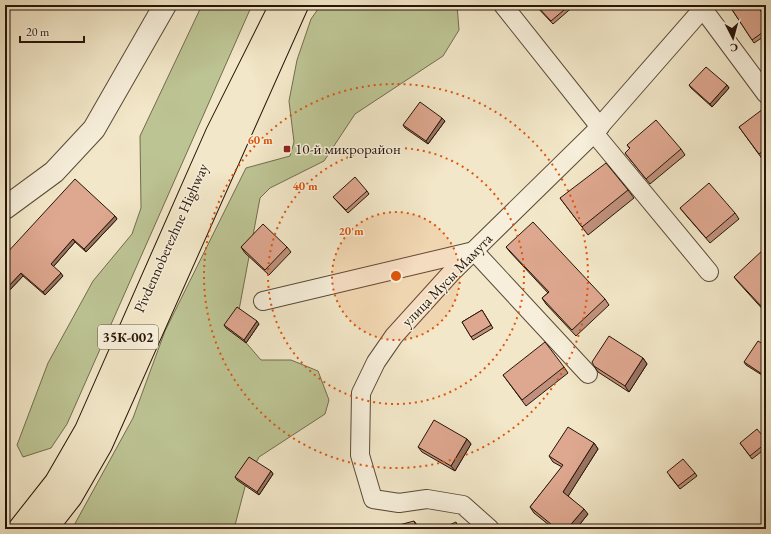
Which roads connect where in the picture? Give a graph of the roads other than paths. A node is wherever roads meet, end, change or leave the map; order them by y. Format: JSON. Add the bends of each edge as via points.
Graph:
{"nodes":[{"id":1,"x":165,"y":5,"type":"edge"},
{"id":2,"x":281,"y":5,"type":"edge"},
{"id":3,"x":297,"y":5,"type":"edge"},
{"id":4,"x":503,"y":5,"type":"edge"},
{"id":5,"x":703,"y":6,"type":"edge"},
{"id":6,"x":766,"y":94,"type":"edge"},
{"id":7,"x":597,"y":130,"type":"junction"},
{"id":8,"x":5,"y":208,"type":"edge"},
{"id":9,"x":474,"y":252,"type":"junction"},
{"id":10,"x":709,"y":272,"type":"dead end"},
{"id":11,"x":263,"y":301,"type":"dead end"},
{"id":12,"x":588,"y":374,"type":"dead end"},
{"id":13,"x":19,"y":529,"type":"edge"},
{"id":14,"x":46,"y":529,"type":"edge"},
{"id":15,"x":490,"y":529,"type":"edge"}],
"edges":[{"from":1,"to":8,"type":"street","via":[[94,129],[54,172]]},
{"from":2,"to":13,"type":"highway","number":"35К-002","via":[[217,133],[86,430],[56,482]]},
{"from":3,"to":14,"type":"highway","name":"Pivdennoberezhne Highway","number":"35К-002","via":[[101,445],[71,497]]},
{"from":4,"to":7,"type":"street"},
{"from":5,"to":6,"type":"street"},
{"from":5,"to":7,"type":"street","name":"улица Мусы Мамута"},
{"from":7,"to":9,"type":"street","name":"улица Мусы Мамута"},
{"from":7,"to":10,"type":"street"},
{"from":9,"to":11,"type":"street"},
{"from":9,"to":12,"type":"street"},
{"from":9,"to":15,"type":"street","name":"улица Мусы Мамута","via":[[394,336],[376,362],[361,393],[360,455],[373,498],[399,503],[427,499],[463,505]]}]}
